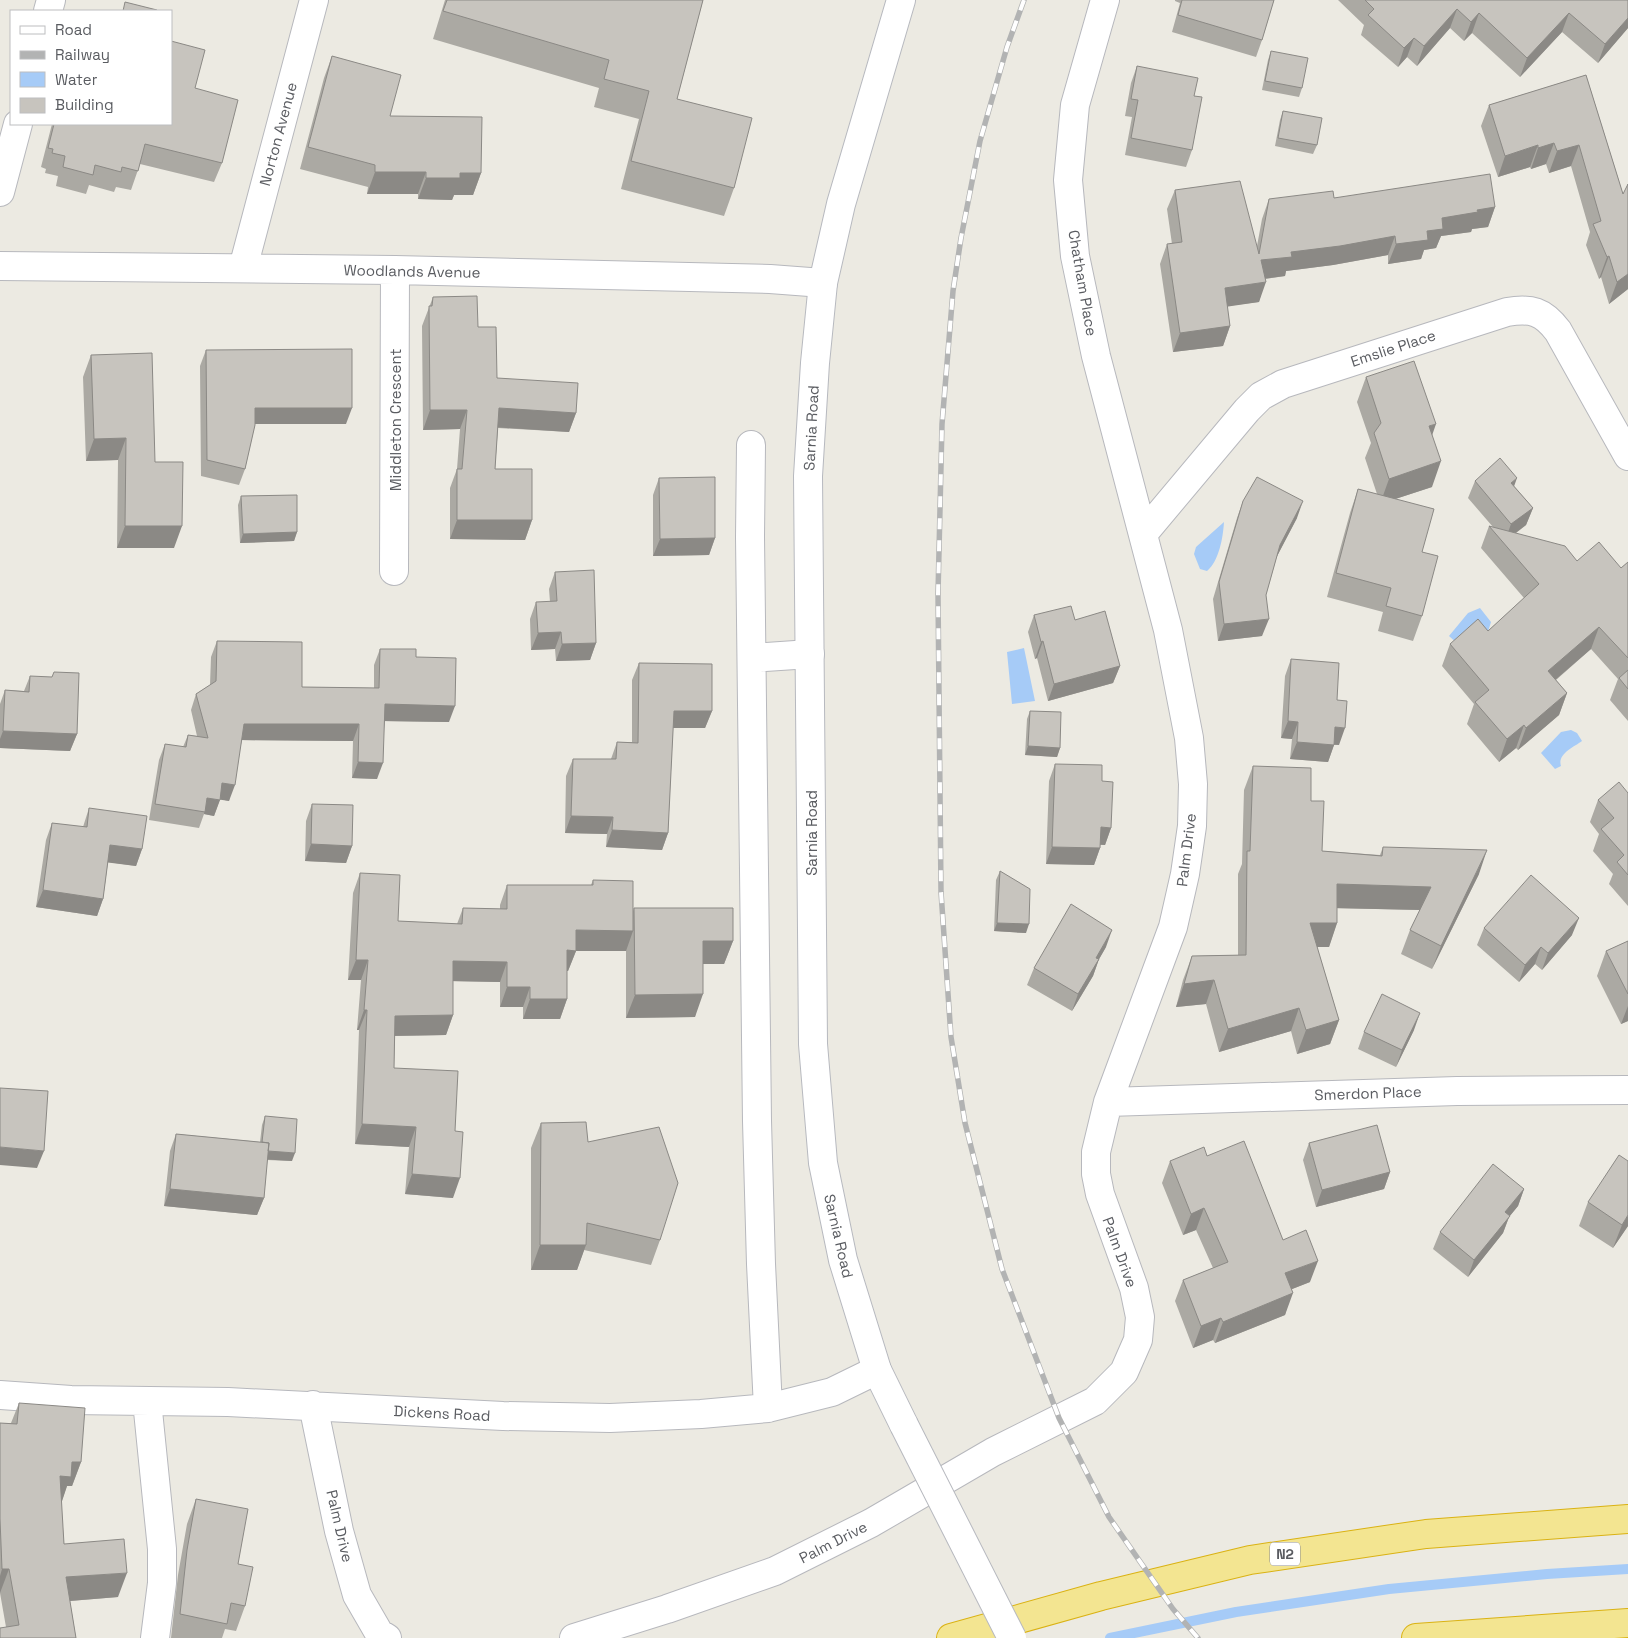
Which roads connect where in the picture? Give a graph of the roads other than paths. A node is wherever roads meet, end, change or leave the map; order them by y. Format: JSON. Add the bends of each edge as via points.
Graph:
{"nodes":[{"id":1,"x":314,"y":0,"type":"edge"},
{"id":2,"x":901,"y":0,"type":"edge"},
{"id":3,"x":1105,"y":0,"type":"edge"},
{"id":4,"x":18,"y":125,"type":"edge"},
{"id":5,"x":0,"y":192,"type":"edge"},
{"id":6,"x":0,"y":266,"type":"edge"},
{"id":7,"x":243,"y":268,"type":"junction"},
{"id":8,"x":395,"y":270,"type":"junction"},
{"id":9,"x":824,"y":283,"type":"junction"},
{"id":10,"x":751,"y":445,"type":"dead end"},
{"id":11,"x":1628,"y":456,"type":"edge"},
{"id":12,"x":1143,"y":534,"type":"junction"},
{"id":13,"x":394,"y":571,"type":"dead end"},
{"id":14,"x":810,"y":654,"type":"junction"},
{"id":15,"x":752,"y":658,"type":"junction"},
{"id":16,"x":1628,"y":1090,"type":"edge"},
{"id":17,"x":1108,"y":1102,"type":"junction"},
{"id":18,"x":877,"y":1370,"type":"junction"},
{"id":19,"x":0,"y":1395,"type":"edge"},
{"id":20,"x":147,"y":1401,"type":"junction"},
{"id":21,"x":313,"y":1406,"type":"junction"},
{"id":22,"x":768,"y":1408,"type":"junction"},
{"id":23,"x":1628,"y":1520,"type":"edge"},
{"id":24,"x":1628,"y":1624,"type":"edge"},
{"id":25,"x":155,"y":1638,"type":"edge"},
{"id":26,"x":387,"y":1638,"type":"edge"},
{"id":27,"x":574,"y":1638,"type":"edge"},
{"id":28,"x":951,"y":1638,"type":"edge"},
{"id":29,"x":1012,"y":1638,"type":"edge"},
{"id":30,"x":1416,"y":1638,"type":"edge"}],
"edges":[{"from":1,"to":7,"type":"street","name":"Norton Avenue"},
{"from":2,"to":9,"type":"street","name":"Sarnia Road","via":[[841,204]]},
{"from":3,"to":12,"type":"street","name":"Chatham Place","via":[[1074,105],[1068,180],[1075,256],[1096,356]]},
{"from":4,"to":5,"type":"street"},
{"from":6,"to":7,"type":"street","name":"Woodlands Avenue"},
{"from":7,"to":8,"type":"street","name":"Woodlands Avenue"},
{"from":8,"to":9,"type":"street","name":"Woodlands Avenue"},
{"from":8,"to":13,"type":"street","name":"Middleton Crescent"},
{"from":9,"to":14,"type":"street","name":"Sarnia Road","via":[[808,476]]},
{"from":10,"to":15,"type":"street"},
{"from":11,"to":12,"type":"street","name":"Emslie Place","via":[[1558,331],[1549,319],[1537,312],[1520,309],[1283,384],[1262,396]]},
{"from":12,"to":17,"type":"street","name":"Palm Drive","via":[[1168,630],[1189,738],[1192,826],[1173,926]]},
{"from":14,"to":15,"type":"street"},
{"from":14,"to":18,"type":"street","name":"Sarnia Road","via":[[813,1044],[823,1163],[843,1260]]},
{"from":15,"to":22,"type":"street","via":[[757,1121]]},
{"from":16,"to":17,"type":"street","name":"Smerdon Place","via":[[1458,1091]]},
{"from":17,"to":27,"type":"street","name":"Palm Drive","via":[[1096,1152],[1096,1174],[1100,1194],[1134,1288],[1140,1317],[1138,1340],[1124,1372],[1095,1401],[993,1452],[871,1523],[775,1571]]},
{"from":18,"to":22,"type":"street","name":"Dickens Road","via":[[832,1392]]},
{"from":18,"to":29,"type":"street","name":"Sarnia Road","bridge":true},
{"from":19,"to":20,"type":"street","name":"Dickens Road"},
{"from":20,"to":21,"type":"street","name":"Dickens Road"},
{"from":20,"to":25,"type":"street","via":[[162,1549],[162,1583]]},
{"from":21,"to":22,"type":"street","name":"Dickens Road","via":[[610,1418]]},
{"from":21,"to":26,"type":"street","name":"Palm Drive","via":[[339,1531],[357,1596],[379,1633]]},
{"from":23,"to":28,"type":"highway","number":"N2","via":[[1426,1534],[1250,1560],[1101,1596]]},
{"from":24,"to":30,"type":"highway"}]}
